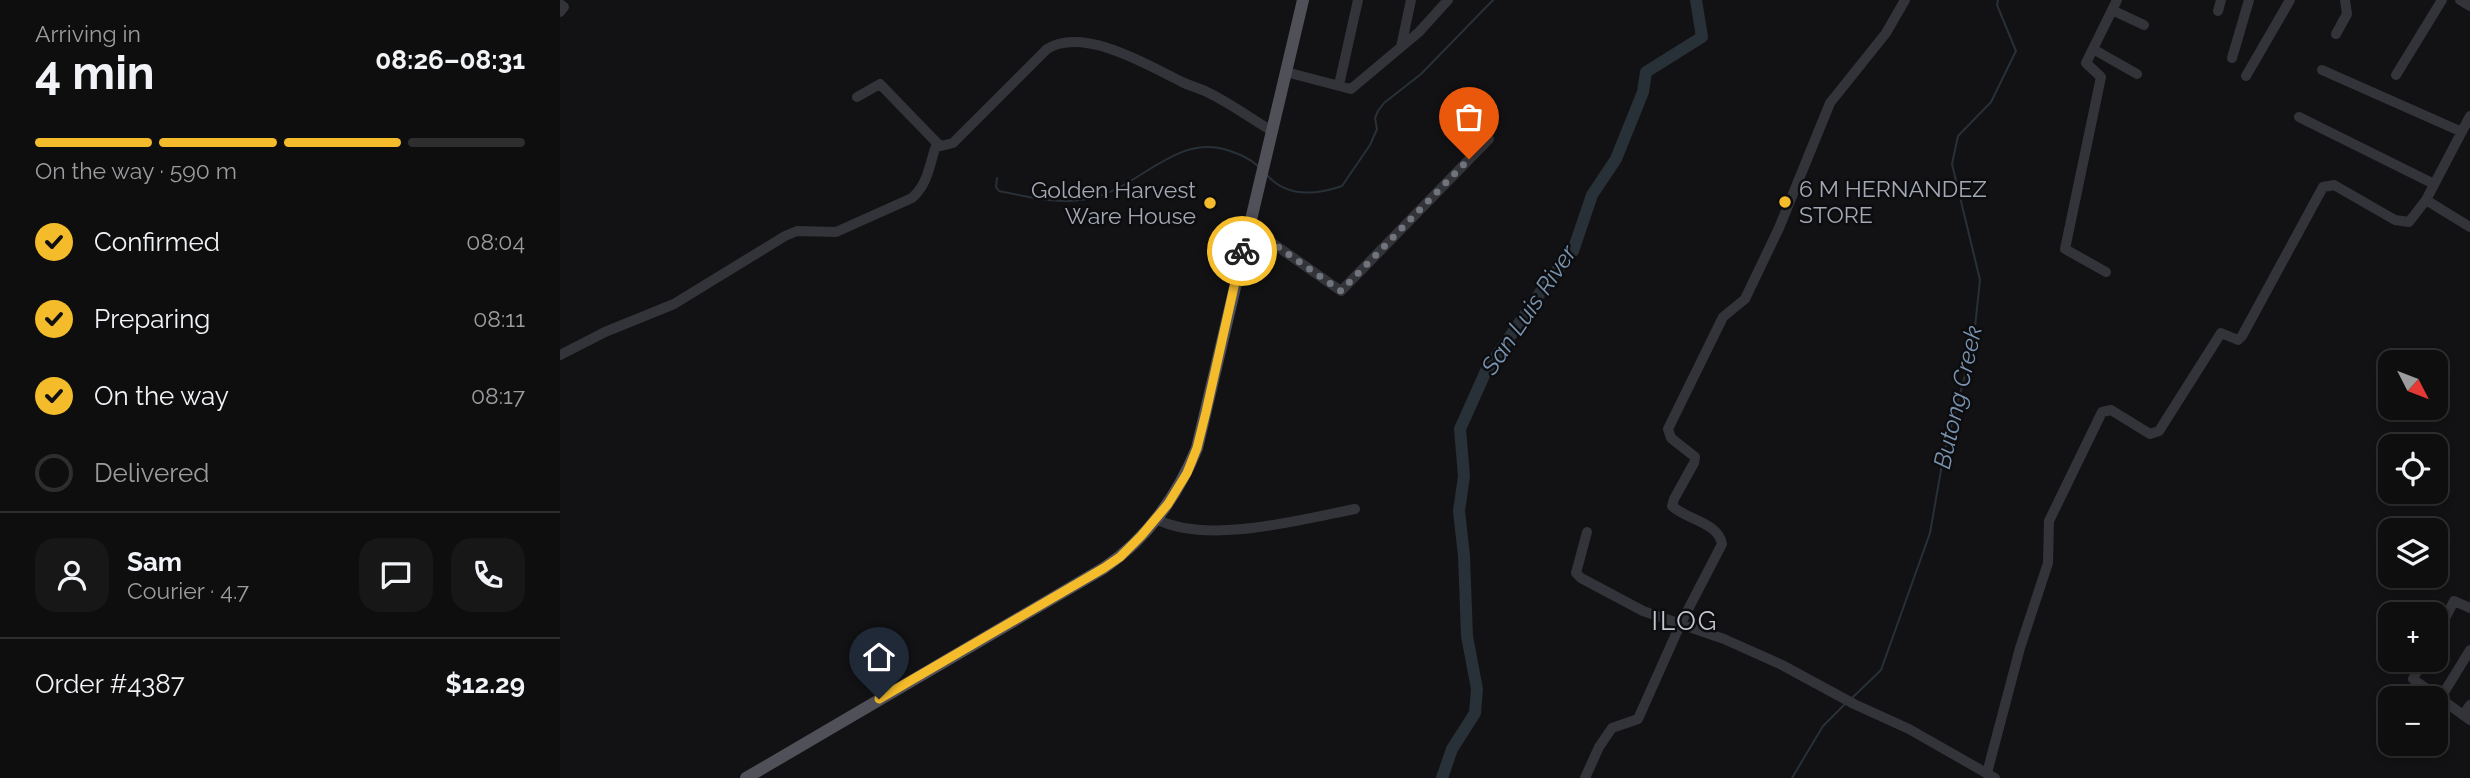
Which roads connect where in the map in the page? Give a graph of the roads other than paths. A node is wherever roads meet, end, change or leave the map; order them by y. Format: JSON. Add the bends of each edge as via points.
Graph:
{"nodes":[{"id":1,"x":1303,"y":0,"type":"edge"},
{"id":2,"x":1358,"y":0,"type":"edge"},
{"id":3,"x":1411,"y":0,"type":"edge"},
{"id":4,"x":1448,"y":0,"type":"edge"},
{"id":5,"x":1905,"y":0,"type":"edge"},
{"id":6,"x":2221,"y":0,"type":"edge"},
{"id":7,"x":2249,"y":0,"type":"edge"},
{"id":8,"x":2290,"y":0,"type":"edge"},
{"id":9,"x":2345,"y":0,"type":"edge"},
{"id":10,"x":2442,"y":0,"type":"edge"},
{"id":11,"x":2460,"y":0,"type":"edge"},
{"id":12,"x":560,"y":4,"type":"edge"},
{"id":13,"x":2115,"y":5,"type":"edge"},
{"id":14,"x":2470,"y":6,"type":"edge"},
{"id":15,"x":2218,"y":11,"type":"dead end"},
{"id":16,"x":560,"y":12,"type":"edge"},
{"id":17,"x":2144,"y":25,"type":"dead end"},
{"id":18,"x":1405,"y":29,"type":"junction"},
{"id":19,"x":1419,"y":32,"type":"junction"},
{"id":20,"x":2336,"y":34,"type":"dead end"},
{"id":21,"x":1401,"y":48,"type":"junction"},
{"id":22,"x":2093,"y":49,"type":"junction"},
{"id":23,"x":2232,"y":58,"type":"dead end"},
{"id":24,"x":2322,"y":70,"type":"dead end"},
{"id":25,"x":1286,"y":72,"type":"junction"},
{"id":26,"x":2137,"y":74,"type":"dead end"},
{"id":27,"x":2396,"y":75,"type":"dead end"},
{"id":28,"x":2246,"y":76,"type":"dead end"},
{"id":29,"x":1339,"y":85,"type":"junction"},
{"id":30,"x":857,"y":97,"type":"dead end"},
{"id":31,"x":2470,"y":116,"type":"edge"},
{"id":32,"x":2299,"y":117,"type":"dead end"},
{"id":33,"x":1272,"y":131,"type":"junction"},
{"id":34,"x":2462,"y":132,"type":"junction"},
{"id":35,"x":1489,"y":139,"type":"dead end"},
{"id":36,"x":937,"y":143,"type":"junction"},
{"id":37,"x":2434,"y":184,"type":"junction"},
{"id":38,"x":2426,"y":200,"type":"junction"},
{"id":39,"x":1248,"y":226,"type":"junction"},
{"id":40,"x":2470,"y":227,"type":"edge"},
{"id":41,"x":2106,"y":272,"type":"dead end"},
{"id":42,"x":560,"y":355,"type":"edge"},
{"id":43,"x":1354,"y":509,"type":"dead end"},
{"id":44,"x":1156,"y":519,"type":"junction"},
{"id":45,"x":1587,"y":532,"type":"dead end"},
{"id":46,"x":2470,"y":608,"type":"edge"},
{"id":47,"x":2448,"y":613,"type":"edge"},
{"id":48,"x":1679,"y":625,"type":"junction"},
{"id":49,"x":2470,"y":650,"type":"edge"},
{"id":50,"x":2417,"y":672,"type":"edge"},
{"id":51,"x":2422,"y":686,"type":"edge"},
{"id":52,"x":2448,"y":686,"type":"edge"},
{"id":53,"x":2448,"y":705,"type":"edge"},
{"id":54,"x":2470,"y":705,"type":"edge"},
{"id":55,"x":2467,"y":718,"type":"edge"},
{"id":56,"x":1991,"y":775,"type":"edge"},
{"id":57,"x":747,"y":778,"type":"edge"},
{"id":58,"x":1585,"y":778,"type":"edge"}],
"edges":[{"from":1,"to":25,"type":"main road"},
{"from":2,"to":29,"type":"street"},
{"from":3,"to":18,"type":"street"},
{"from":4,"to":19,"type":"street"},
{"from":5,"to":48,"type":"street","via":[[1886,33],[1830,103],[1745,299],[1723,317],[1668,429],[1671,438],[1695,457],[1672,506],[1715,530],[1722,544]]},
{"from":6,"to":15,"type":"street"},
{"from":7,"to":23,"type":"street"},
{"from":8,"to":28,"type":"street"},
{"from":9,"to":20,"type":"street","via":[[2347,14]]},
{"from":10,"to":27,"type":"street"},
{"from":11,"to":14,"type":"street"},
{"from":12,"to":16,"type":"street","via":[[564,7]]},
{"from":13,"to":17,"type":"street"},
{"from":13,"to":22,"type":"street"},
{"from":18,"to":19,"type":"street"},
{"from":18,"to":21,"type":"street"},
{"from":19,"to":21,"type":"street"},
{"from":21,"to":29,"type":"street","via":[[1352,89]]},
{"from":22,"to":26,"type":"street"},
{"from":22,"to":41,"type":"street","via":[[2085,63],[2101,77],[2065,249]]},
{"from":24,"to":34,"type":"street"},
{"from":25,"to":29,"type":"street"},
{"from":25,"to":33,"type":"main road"},
{"from":30,"to":36,"type":"street","via":[[880,84]]},
{"from":31,"to":34,"type":"street"},
{"from":32,"to":37,"type":"street"},
{"from":33,"to":36,"type":"street","via":[[1136,59],[1093,44],[1069,42],[1047,49],[953,143]]},
{"from":33,"to":39,"type":"main road"},
{"from":34,"to":37,"type":"street"},
{"from":35,"to":39,"type":"street","via":[[1341,291]]},
{"from":36,"to":42,"type":"street","via":[[926,182],[912,198],[836,232],[797,231],[785,236],[674,304]]},
{"from":37,"to":38,"type":"street"},
{"from":38,"to":40,"type":"street"},
{"from":38,"to":56,"type":"street","via":[[2406,223],[2334,185],[2323,187],[2242,336],[2238,340],[2221,333],[2159,431],[2150,434],[2111,410],[2102,412],[2049,521],[2048,563],[2020,648]]},
{"from":39,"to":44,"type":"main road","via":[[1197,448],[1181,484]]},
{"from":43,"to":44,"type":"street","via":[[1255,528],[1183,529]]},
{"from":44,"to":57,"type":"main road","via":[[1126,552],[1095,573]]},
{"from":45,"to":48,"type":"street","via":[[1576,573],[1643,611]]},
{"from":46,"to":47,"type":"street","via":[[2454,601]]},
{"from":48,"to":56,"type":"street","via":[[1782,665]]},
{"from":48,"to":58,"type":"street","via":[[1638,719],[1612,729]]},
{"from":49,"to":52,"type":"street"},
{"from":50,"to":51,"type":"street","via":[[2413,679]]},
{"from":53,"to":55,"type":"street"},
{"from":54,"to":55,"type":"street"}]}
